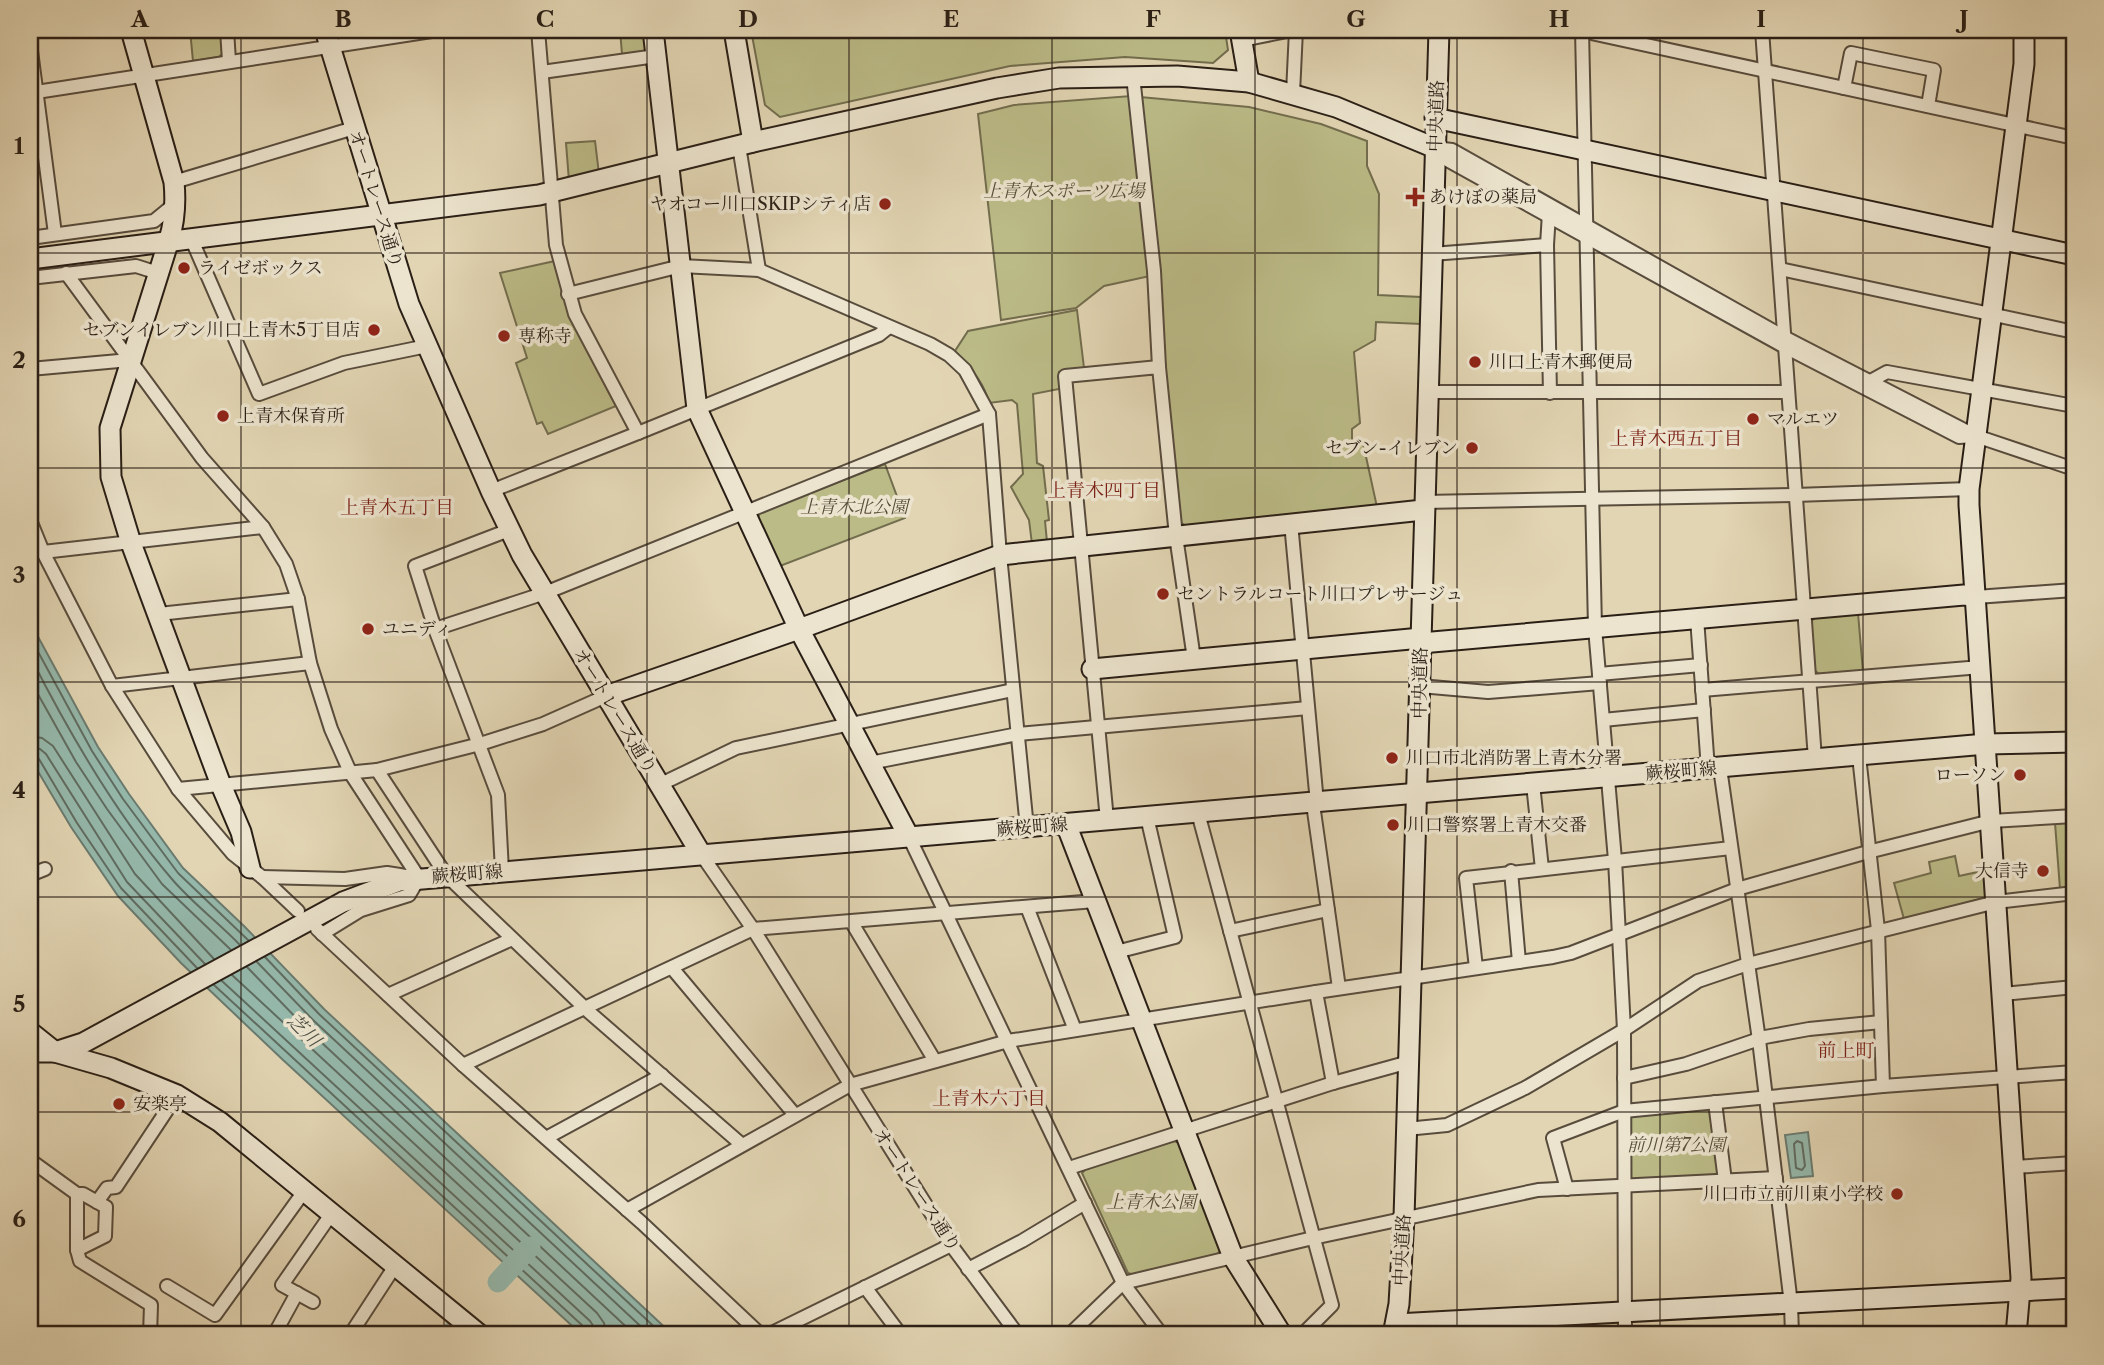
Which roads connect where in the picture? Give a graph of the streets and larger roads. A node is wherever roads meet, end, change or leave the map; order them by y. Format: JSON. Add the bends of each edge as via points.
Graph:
{"nodes":[{"id":1,"x":131,"y":30,"type":"edge"},
{"id":2,"x":227,"y":30,"type":"edge"},
{"id":3,"x":438,"y":30,"type":"edge"},
{"id":4,"x":538,"y":30,"type":"edge"},
{"id":5,"x":653,"y":30,"type":"edge"},
{"id":6,"x":734,"y":30,"type":"edge"},
{"id":7,"x":1294,"y":30,"type":"edge"},
{"id":8,"x":1439,"y":30,"type":"edge"},
{"id":9,"x":1582,"y":30,"type":"edge"},
{"id":10,"x":1762,"y":30,"type":"edge"},
{"id":11,"x":2024,"y":30,"type":"edge"},
{"id":12,"x":1241,"y":35,"type":"edge"},
{"id":13,"x":327,"y":38,"type":"edge"},
{"id":14,"x":30,"y":43,"type":"edge"},
{"id":15,"x":656,"y":56,"type":"junction"},
{"id":16,"x":229,"y":61,"type":"junction"},
{"id":17,"x":542,"y":72,"type":"junction"},
{"id":18,"x":1765,"y":72,"type":"junction"},
{"id":19,"x":144,"y":74,"type":"junction"},
{"id":20,"x":1133,"y":76,"type":"junction"},
{"id":21,"x":1249,"y":82,"type":"junction"},
{"id":22,"x":1844,"y":88,"type":"junction"},
{"id":23,"x":33,"y":92,"type":"edge"},
{"id":24,"x":1293,"y":93,"type":"junction"},
{"id":25,"x":1928,"y":106,"type":"junction"},
{"id":26,"x":1435,"y":118,"type":"junction"},
{"id":27,"x":2016,"y":125,"type":"junction"},
{"id":28,"x":354,"y":128,"type":"junction"},
{"id":29,"x":2074,"y":138,"type":"edge"},
{"id":30,"x":746,"y":144,"type":"junction"},
{"id":31,"x":1435,"y":148,"type":"junction"},
{"id":32,"x":1584,"y":149,"type":"junction"},
{"id":33,"x":670,"y":164,"type":"junction"},
{"id":34,"x":174,"y":181,"type":"junction"},
{"id":35,"x":1774,"y":190,"type":"junction"},
{"id":36,"x":552,"y":192,"type":"junction"},
{"id":37,"x":176,"y":203,"type":"junction"},
{"id":38,"x":1549,"y":212,"type":"junction"},
{"id":39,"x":381,"y":214,"type":"junction"},
{"id":40,"x":1587,"y":233,"type":"junction"},
{"id":41,"x":55,"y":234,"type":"junction"},
{"id":42,"x":30,"y":238,"type":"edge"},
{"id":43,"x":191,"y":238,"type":"junction"},
{"id":44,"x":2002,"y":239,"type":"junction"},
{"id":45,"x":169,"y":240,"type":"junction"},
{"id":46,"x":1546,"y":245,"type":"junction"},
{"id":47,"x":1432,"y":254,"type":"junction"},
{"id":48,"x":2074,"y":255,"type":"edge"},
{"id":49,"x":30,"y":259,"type":"edge"},
{"id":50,"x":681,"y":266,"type":"junction"},
{"id":51,"x":1780,"y":269,"type":"junction"},
{"id":52,"x":759,"y":270,"type":"junction"},
{"id":53,"x":66,"y":273,"type":"junction"},
{"id":54,"x":158,"y":273,"type":"junction"},
{"id":55,"x":30,"y":278,"type":"edge"},
{"id":56,"x":568,"y":294,"type":"junction"},
{"id":57,"x":1992,"y":314,"type":"junction"},
{"id":58,"x":890,"y":327,"type":"junction"},
{"id":59,"x":2074,"y":332,"type":"edge"},
{"id":60,"x":1785,"y":342,"type":"junction"},
{"id":61,"x":427,"y":346,"type":"junction"},
{"id":62,"x":130,"y":360,"type":"junction"},
{"id":63,"x":1159,"y":367,"type":"junction"},
{"id":64,"x":30,"y":369,"type":"edge"},
{"id":65,"x":1865,"y":383,"type":"junction"},
{"id":66,"x":1982,"y":389,"type":"junction"},
{"id":67,"x":1429,"y":392,"type":"junction"},
{"id":68,"x":1788,"y":392,"type":"junction"},
{"id":69,"x":1550,"y":393,"type":"junction"},
{"id":70,"x":1591,"y":393,"type":"junction"},
{"id":71,"x":2074,"y":406,"type":"edge"},
{"id":72,"x":697,"y":410,"type":"junction"},
{"id":73,"x":989,"y":414,"type":"junction"},
{"id":74,"x":638,"y":433,"type":"junction"},
{"id":75,"x":1976,"y":436,"type":"junction"},
{"id":76,"x":2074,"y":469,"type":"edge"},
{"id":77,"x":1969,"y":489,"type":"junction"},
{"id":78,"x":491,"y":491,"type":"junction"},
{"id":79,"x":1795,"y":495,"type":"junction"},
{"id":80,"x":1593,"y":499,"type":"junction"},
{"id":81,"x":1423,"y":506,"type":"junction"},
{"id":82,"x":745,"y":512,"type":"junction"},
{"id":83,"x":30,"y":520,"type":"edge"},
{"id":84,"x":1291,"y":523,"type":"junction"},
{"id":85,"x":263,"y":527,"type":"junction"},
{"id":86,"x":509,"y":530,"type":"junction"},
{"id":87,"x":1176,"y":536,"type":"junction"},
{"id":88,"x":131,"y":542,"type":"junction"},
{"id":89,"x":1082,"y":547,"type":"junction"},
{"id":90,"x":43,"y":552,"type":"junction"},
{"id":91,"x":1000,"y":555,"type":"junction"},
{"id":92,"x":2074,"y":590,"type":"edge"},
{"id":93,"x":545,"y":593,"type":"junction"},
{"id":94,"x":1976,"y":597,"type":"junction"},
{"id":95,"x":298,"y":599,"type":"junction"},
{"id":96,"x":1803,"y":609,"type":"junction"},
{"id":97,"x":159,"y":614,"type":"junction"},
{"id":98,"x":1698,"y":618,"type":"junction"},
{"id":99,"x":1595,"y":628,"type":"junction"},
{"id":100,"x":435,"y":629,"type":"junction"},
{"id":101,"x":799,"y":629,"type":"junction"},
{"id":102,"x":1421,"y":641,"type":"junction"},
{"id":103,"x":1304,"y":649,"type":"junction"},
{"id":104,"x":1194,"y":659,"type":"junction"},
{"id":105,"x":310,"y":663,"type":"junction"},
{"id":106,"x":1701,"y":665,"type":"junction"},
{"id":107,"x":1981,"y":667,"type":"junction"},
{"id":108,"x":1092,"y":670,"type":"junction"},
{"id":109,"x":182,"y":678,"type":"junction"},
{"id":110,"x":1599,"y":678,"type":"junction"},
{"id":111,"x":1808,"y":681,"type":"junction"},
{"id":112,"x":112,"y":686,"type":"junction"},
{"id":113,"x":1420,"y":686,"type":"junction"},
{"id":114,"x":1013,"y":690,"type":"junction"},
{"id":115,"x":1702,"y":690,"type":"junction"},
{"id":116,"x":606,"y":696,"type":"junction"},
{"id":117,"x":1308,"y":708,"type":"junction"},
{"id":118,"x":1704,"y":710,"type":"junction"},
{"id":119,"x":1603,"y":720,"type":"junction"},
{"id":120,"x":850,"y":723,"type":"junction"},
{"id":121,"x":1097,"y":726,"type":"junction"},
{"id":122,"x":1018,"y":734,"type":"junction"},
{"id":123,"x":2074,"y":741,"type":"edge"},
{"id":124,"x":480,"y":744,"type":"junction"},
{"id":125,"x":1986,"y":744,"type":"junction"},
{"id":126,"x":1859,"y":756,"type":"junction"},
{"id":127,"x":1815,"y":759,"type":"junction"},
{"id":128,"x":870,"y":763,"type":"junction"},
{"id":129,"x":1714,"y":768,"type":"junction"},
{"id":130,"x":377,"y":770,"type":"junction"},
{"id":131,"x":351,"y":774,"type":"junction"},
{"id":132,"x":1608,"y":777,"type":"junction"},
{"id":133,"x":1533,"y":784,"type":"junction"},
{"id":134,"x":221,"y":785,"type":"junction"},
{"id":135,"x":659,"y":785,"type":"junction"},
{"id":136,"x":178,"y":789,"type":"junction"},
{"id":137,"x":1416,"y":793,"type":"junction"},
{"id":138,"x":1315,"y":803,"type":"junction"},
{"id":139,"x":1198,"y":813,"type":"junction"},
{"id":140,"x":2074,"y":816,"type":"edge"},
{"id":141,"x":1147,"y":817,"type":"junction"},
{"id":142,"x":1107,"y":820,"type":"junction"},
{"id":143,"x":1992,"y":821,"type":"junction"},
{"id":144,"x":1066,"y":824,"type":"junction"},
{"id":145,"x":1027,"y":828,"type":"junction"},
{"id":146,"x":909,"y":837,"type":"junction"},
{"id":147,"x":1731,"y":848,"type":"junction"},
{"id":148,"x":1868,"y":852,"type":"junction"},
{"id":149,"x":701,"y":854,"type":"junction"},
{"id":150,"x":1615,"y":860,"type":"junction"},
{"id":151,"x":45,"y":869,"type":"dead end"},
{"id":152,"x":1542,"y":869,"type":"junction"},
{"id":153,"x":502,"y":871,"type":"junction"},
{"id":154,"x":1511,"y":871,"type":"junction"},
{"id":155,"x":256,"y":872,"type":"junction"},
{"id":156,"x":30,"y":875,"type":"edge"},
{"id":157,"x":446,"y":875,"type":"junction"},
{"id":158,"x":419,"y":878,"type":"junction"},
{"id":159,"x":1737,"y":889,"type":"junction"},
{"id":160,"x":2074,"y":893,"type":"edge"},
{"id":161,"x":1095,"y":901,"type":"junction"},
{"id":162,"x":1996,"y":902,"type":"junction"},
{"id":163,"x":1027,"y":906,"type":"junction"},
{"id":164,"x":1328,"y":910,"type":"junction"},
{"id":165,"x":298,"y":911,"type":"dead end"},
{"id":166,"x":946,"y":913,"type":"junction"},
{"id":167,"x":852,"y":923,"type":"junction"},
{"id":168,"x":753,"y":929,"type":"junction"},
{"id":169,"x":1878,"y":930,"type":"junction"},
{"id":170,"x":1230,"y":931,"type":"junction"},
{"id":171,"x":1619,"y":933,"type":"junction"},
{"id":172,"x":512,"y":939,"type":"junction"},
{"id":173,"x":1116,"y":952,"type":"junction"},
{"id":174,"x":1519,"y":962,"type":"junction"},
{"id":175,"x":1748,"y":964,"type":"junction"},
{"id":176,"x":672,"y":968,"type":"junction"},
{"id":177,"x":1476,"y":968,"type":"junction"},
{"id":178,"x":1411,"y":979,"type":"junction"},
{"id":179,"x":2074,"y":987,"type":"edge"},
{"id":180,"x":1339,"y":988,"type":"junction"},
{"id":181,"x":1316,"y":992,"type":"junction"},
{"id":182,"x":2003,"y":994,"type":"junction"},
{"id":183,"x":388,"y":995,"type":"junction"},
{"id":184,"x":1249,"y":1002,"type":"junction"},
{"id":185,"x":586,"y":1009,"type":"junction"},
{"id":186,"x":1142,"y":1018,"type":"junction"},
{"id":187,"x":1881,"y":1022,"type":"junction"},
{"id":188,"x":1075,"y":1030,"type":"junction"},
{"id":189,"x":1624,"y":1030,"type":"junction"},
{"id":190,"x":30,"y":1032,"type":"edge"},
{"id":191,"x":1759,"y":1040,"type":"junction"},
{"id":192,"x":1008,"y":1041,"type":"junction"},
{"id":193,"x":30,"y":1052,"type":"edge"},
{"id":194,"x":55,"y":1052,"type":"junction"},
{"id":195,"x":935,"y":1061,"type":"junction"},
{"id":196,"x":1409,"y":1062,"type":"junction"},
{"id":197,"x":463,"y":1065,"type":"junction"},
{"id":198,"x":2074,"y":1072,"type":"edge"},
{"id":199,"x":662,"y":1075,"type":"junction"},
{"id":200,"x":2009,"y":1078,"type":"junction"},
{"id":201,"x":1624,"y":1079,"type":"junction"},
{"id":202,"x":1333,"y":1083,"type":"junction"},
{"id":203,"x":850,"y":1085,"type":"junction"},
{"id":204,"x":1883,"y":1086,"type":"junction"},
{"id":205,"x":177,"y":1095,"type":"junction"},
{"id":206,"x":1765,"y":1097,"type":"junction"},
{"id":207,"x":1276,"y":1102,"type":"junction"},
{"id":208,"x":1715,"y":1102,"type":"junction"},
{"id":209,"x":1624,"y":1111,"type":"junction"},
{"id":210,"x":795,"y":1115,"type":"junction"},
{"id":211,"x":1406,"y":1129,"type":"junction"},
{"id":212,"x":1185,"y":1132,"type":"junction"},
{"id":213,"x":545,"y":1138,"type":"junction"},
{"id":214,"x":741,"y":1144,"type":"junction"},
{"id":215,"x":30,"y":1160,"type":"edge"},
{"id":216,"x":2074,"y":1163,"type":"edge"},
{"id":217,"x":2014,"y":1167,"type":"junction"},
{"id":218,"x":1069,"y":1168,"type":"junction"},
{"id":219,"x":1776,"y":1178,"type":"junction"},
{"id":220,"x":1726,"y":1181,"type":"junction"},
{"id":221,"x":1625,"y":1187,"type":"junction"},
{"id":222,"x":1567,"y":1189,"type":"junction"},
{"id":223,"x":305,"y":1190,"type":"junction"},
{"id":224,"x":77,"y":1194,"type":"junction"},
{"id":225,"x":97,"y":1202,"type":"junction"},
{"id":226,"x":1085,"y":1203,"type":"junction"},
{"id":227,"x":626,"y":1210,"type":"junction"},
{"id":228,"x":332,"y":1213,"type":"junction"},
{"id":229,"x":1404,"y":1218,"type":"junction"},
{"id":230,"x":1313,"y":1238,"type":"junction"},
{"id":231,"x":951,"y":1245,"type":"junction"},
{"id":232,"x":77,"y":1250,"type":"junction"},
{"id":233,"x":1233,"y":1256,"type":"junction"},
{"id":234,"x":395,"y":1266,"type":"junction"},
{"id":235,"x":968,"y":1269,"type":"junction"},
{"id":236,"x":1124,"y":1283,"type":"junction"},
{"id":237,"x":167,"y":1286,"type":"dead end"},
{"id":238,"x":865,"y":1287,"type":"junction"},
{"id":239,"x":2074,"y":1288,"type":"edge"},
{"id":240,"x":2021,"y":1290,"type":"junction"},
{"id":241,"x":297,"y":1293,"type":"junction"},
{"id":242,"x":313,"y":1303,"type":"dead end"},
{"id":243,"x":1791,"y":1304,"type":"junction"},
{"id":244,"x":1626,"y":1313,"type":"junction"},
{"id":245,"x":1517,"y":1326,"type":"edge"},
{"id":246,"x":1394,"y":1332,"type":"edge"},
{"id":247,"x":1279,"y":1334,"type":"edge"},
{"id":248,"x":150,"y":1335,"type":"edge"},
{"id":249,"x":274,"y":1335,"type":"edge"},
{"id":250,"x":350,"y":1335,"type":"edge"},
{"id":251,"x":481,"y":1335,"type":"edge"},
{"id":252,"x":761,"y":1335,"type":"edge"},
{"id":253,"x":768,"y":1335,"type":"edge"},
{"id":254,"x":901,"y":1335,"type":"edge"},
{"id":255,"x":1018,"y":1335,"type":"edge"},
{"id":256,"x":1069,"y":1335,"type":"edge"},
{"id":257,"x":1162,"y":1335,"type":"edge"},
{"id":258,"x":1302,"y":1335,"type":"edge"},
{"id":259,"x":1625,"y":1335,"type":"edge"},
{"id":260,"x":1792,"y":1335,"type":"edge"},
{"id":261,"x":2016,"y":1335,"type":"edge"}],
"edges":[{"from":1,"to":19,"type":"street"},
{"from":2,"to":16,"type":"street"},
{"from":3,"to":13,"type":"street"},
{"from":4,"to":17,"type":"street"},
{"from":5,"to":15,"type":"street"},
{"from":6,"to":30,"type":"street"},
{"from":7,"to":12,"type":"street"},
{"from":7,"to":24,"type":"street"},
{"from":8,"to":26,"type":"street","name":"中央道路"},
{"from":9,"to":18,"type":"street"},
{"from":9,"to":32,"type":"street"},
{"from":10,"to":18,"type":"street"},
{"from":11,"to":27,"type":"street"},
{"from":12,"to":21,"type":"street"},
{"from":13,"to":16,"type":"street"},
{"from":13,"to":28,"type":"street","name":"オートレース通り"},
{"from":14,"to":23,"type":"street"},
{"from":15,"to":17,"type":"street"},
{"from":15,"to":33,"type":"street"},
{"from":16,"to":19,"type":"street"},
{"from":17,"to":36,"type":"street"},
{"from":18,"to":22,"type":"street"},
{"from":18,"to":35,"type":"street"},
{"from":19,"to":23,"type":"street"},
{"from":19,"to":34,"type":"street"},
{"from":20,"to":21,"type":"street"},
{"from":20,"to":30,"type":"street","via":[[1059,78],[997,88]]},
{"from":20,"to":63,"type":"street","via":[[1154,271]]},
{"from":21,"to":24,"type":"street"},
{"from":22,"to":25,"type":"street"},
{"from":22,"to":25,"type":"street","via":[[1851,53],[1934,70]]},
{"from":23,"to":41,"type":"street"},
{"from":24,"to":31,"type":"street"},
{"from":25,"to":27,"type":"street"},
{"from":26,"to":31,"type":"street","name":"中央道路"},
{"from":26,"to":32,"type":"street"},
{"from":27,"to":29,"type":"street"},
{"from":27,"to":44,"type":"street"},
{"from":28,"to":34,"type":"street"},
{"from":28,"to":39,"type":"street","name":"オートレース通り"},
{"from":30,"to":33,"type":"street"},
{"from":30,"to":52,"type":"street"},
{"from":31,"to":38,"type":"street","via":[[1449,161]]},
{"from":31,"to":47,"type":"street","name":"中央道路"},
{"from":32,"to":35,"type":"street"},
{"from":32,"to":40,"type":"street"},
{"from":33,"to":36,"type":"street"},
{"from":33,"to":50,"type":"street"},
{"from":34,"to":37,"type":"street"},
{"from":35,"to":44,"type":"street"},
{"from":35,"to":51,"type":"street"},
{"from":36,"to":39,"type":"street"},
{"from":36,"to":56,"type":"street","via":[[556,245]]},
{"from":37,"to":41,"type":"street","via":[[154,221]]},
{"from":37,"to":45,"type":"street"},
{"from":38,"to":40,"type":"street"},
{"from":38,"to":46,"type":"street"},
{"from":39,"to":43,"type":"street"},
{"from":39,"to":61,"type":"street","name":"オートレース通り"},
{"from":40,"to":60,"type":"street"},
{"from":40,"to":70,"type":"street"},
{"from":41,"to":42,"type":"street"},
{"from":43,"to":45,"type":"street"},
{"from":43,"to":61,"type":"street","via":[[259,394],[344,363]]},
{"from":44,"to":48,"type":"street"},
{"from":44,"to":57,"type":"street"},
{"from":45,"to":49,"type":"street"},
{"from":45,"to":54,"type":"street"},
{"from":46,"to":47,"type":"street"},
{"from":46,"to":69,"type":"street"},
{"from":47,"to":67,"type":"street","name":"中央道路"},
{"from":50,"to":52,"type":"street"},
{"from":50,"to":56,"type":"street"},
{"from":50,"to":72,"type":"street"},
{"from":51,"to":57,"type":"street"},
{"from":51,"to":60,"type":"street"},
{"from":52,"to":58,"type":"street"},
{"from":53,"to":54,"type":"street","via":[[136,266]]},
{"from":53,"to":55,"type":"street"},
{"from":53,"to":62,"type":"street"},
{"from":54,"to":62,"type":"street"},
{"from":56,"to":74,"type":"street"},
{"from":57,"to":59,"type":"street"},
{"from":57,"to":66,"type":"street"},
{"from":58,"to":72,"type":"street"},
{"from":58,"to":73,"type":"street","via":[[949,355],[965,370]]},
{"from":60,"to":65,"type":"street"},
{"from":60,"to":68,"type":"street"},
{"from":61,"to":78,"type":"street","name":"オートレース通り"},
{"from":62,"to":64,"type":"street"},
{"from":62,"to":85,"type":"street","via":[[202,458]]},
{"from":62,"to":88,"type":"street","via":[[110,428],[111,477]]},
{"from":63,"to":87,"type":"street"},
{"from":63,"to":89,"type":"street","via":[[1065,376]]},
{"from":65,"to":66,"type":"street","via":[[1887,372]]},
{"from":65,"to":75,"type":"street","via":[[1959,437]]},
{"from":66,"to":71,"type":"street"},
{"from":66,"to":75,"type":"street"},
{"from":67,"to":69,"type":"street"},
{"from":67,"to":81,"type":"street","name":"中央道路"},
{"from":68,"to":70,"type":"street"},
{"from":68,"to":79,"type":"street"},
{"from":69,"to":70,"type":"street"},
{"from":70,"to":80,"type":"street"},
{"from":72,"to":74,"type":"street"},
{"from":72,"to":82,"type":"street"},
{"from":73,"to":82,"type":"street"},
{"from":73,"to":91,"type":"street"},
{"from":74,"to":78,"type":"street"},
{"from":75,"to":76,"type":"street"},
{"from":75,"to":77,"type":"street"},
{"from":77,"to":79,"type":"street"},
{"from":77,"to":94,"type":"street"},
{"from":78,"to":86,"type":"street","name":"オートレース通り"},
{"from":79,"to":80,"type":"street"},
{"from":79,"to":96,"type":"street"},
{"from":80,"to":81,"type":"street"},
{"from":80,"to":99,"type":"street"},
{"from":81,"to":84,"type":"street"},
{"from":81,"to":102,"type":"street","name":"中央道路"},
{"from":82,"to":93,"type":"street"},
{"from":82,"to":101,"type":"street"},
{"from":83,"to":90,"type":"street"},
{"from":84,"to":87,"type":"street"},
{"from":84,"to":103,"type":"street"},
{"from":85,"to":88,"type":"street"},
{"from":85,"to":95,"type":"street","via":[[286,564]]},
{"from":86,"to":93,"type":"street","name":"オートレース通り"},
{"from":86,"to":100,"type":"street","via":[[415,566]]},
{"from":87,"to":89,"type":"street"},
{"from":87,"to":104,"type":"street"},
{"from":88,"to":90,"type":"street"},
{"from":88,"to":97,"type":"street"},
{"from":89,"to":91,"type":"street"},
{"from":89,"to":108,"type":"street"},
{"from":90,"to":112,"type":"street"},
{"from":91,"to":101,"type":"street"},
{"from":91,"to":114,"type":"street"},
{"from":92,"to":94,"type":"street"},
{"from":93,"to":100,"type":"street"},
{"from":93,"to":116,"type":"street","name":"オートレース通り"},
{"from":94,"to":96,"type":"street"},
{"from":94,"to":107,"type":"street"},
{"from":95,"to":97,"type":"street"},
{"from":95,"to":105,"type":"street"},
{"from":96,"to":98,"type":"street"},
{"from":96,"to":111,"type":"street"},
{"from":97,"to":109,"type":"street"},
{"from":98,"to":99,"type":"street"},
{"from":98,"to":106,"type":"street"},
{"from":99,"to":102,"type":"street"},
{"from":99,"to":110,"type":"street"},
{"from":100,"to":124,"type":"street"},
{"from":101,"to":116,"type":"street"},
{"from":101,"to":120,"type":"street"},
{"from":102,"to":103,"type":"street"},
{"from":102,"to":113,"type":"street","name":"中央道路"},
{"from":103,"to":104,"type":"street"},
{"from":103,"to":117,"type":"street"},
{"from":104,"to":108,"type":"street"},
{"from":105,"to":109,"type":"street"},
{"from":105,"to":131,"type":"street"},
{"from":106,"to":110,"type":"street"},
{"from":106,"to":115,"type":"street"},
{"from":107,"to":111,"type":"street"},
{"from":107,"to":125,"type":"street"},
{"from":108,"to":121,"type":"street"},
{"from":109,"to":112,"type":"street"},
{"from":109,"to":134,"type":"street"},
{"from":110,"to":113,"type":"street","via":[[1489,692]]},
{"from":110,"to":119,"type":"street"},
{"from":111,"to":115,"type":"street"},
{"from":111,"to":127,"type":"street"},
{"from":112,"to":136,"type":"street"},
{"from":113,"to":137,"type":"street","name":"中央道路"},
{"from":114,"to":120,"type":"street"},
{"from":114,"to":122,"type":"street"},
{"from":115,"to":118,"type":"street"},
{"from":116,"to":124,"type":"street","via":[[543,724]]},
{"from":116,"to":135,"type":"street","name":"オートレース通り"},
{"from":117,"to":121,"type":"street"},
{"from":117,"to":138,"type":"street"},
{"from":118,"to":119,"type":"street"},
{"from":118,"to":129,"type":"street"},
{"from":119,"to":132,"type":"street"},
{"from":120,"to":128,"type":"street"},
{"from":120,"to":135,"type":"street","via":[[736,748]]},
{"from":121,"to":122,"type":"street"},
{"from":121,"to":142,"type":"street"},
{"from":122,"to":128,"type":"street"},
{"from":122,"to":145,"type":"street"},
{"from":123,"to":125,"type":"street","name":"蕨桜町線"},
{"from":124,"to":130,"type":"street"},
{"from":124,"to":153,"type":"street","via":[[498,795]]},
{"from":125,"to":126,"type":"street","name":"蕨桜町線"},
{"from":125,"to":143,"type":"street"},
{"from":126,"to":127,"type":"street","name":"蕨桜町線"},
{"from":126,"to":148,"type":"street"},
{"from":127,"to":129,"type":"street","name":"蕨桜町線"},
{"from":128,"to":146,"type":"street"},
{"from":129,"to":132,"type":"street","name":"蕨桜町線"},
{"from":129,"to":147,"type":"street"},
{"from":130,"to":131,"type":"street"},
{"from":130,"to":157,"type":"street"},
{"from":131,"to":134,"type":"street"},
{"from":131,"to":158,"type":"street"},
{"from":132,"to":133,"type":"street","name":"蕨桜町線"},
{"from":132,"to":150,"type":"street"},
{"from":133,"to":137,"type":"street","name":"蕨桜町線"},
{"from":133,"to":152,"type":"street"},
{"from":134,"to":136,"type":"street"},
{"from":134,"to":155,"type":"street"},
{"from":135,"to":149,"type":"street","name":"オートレース通り"},
{"from":136,"to":155,"type":"street","via":[[233,854]]},
{"from":137,"to":138,"type":"street","name":"蕨桜町線"},
{"from":137,"to":178,"type":"street","name":"中央道路"},
{"from":138,"to":139,"type":"street","name":"蕨桜町線"},
{"from":138,"to":164,"type":"street"},
{"from":139,"to":141,"type":"street","name":"蕨桜町線"},
{"from":139,"to":170,"type":"street"},
{"from":140,"to":143,"type":"street"},
{"from":141,"to":142,"type":"street","name":"蕨桜町線"},
{"from":141,"to":173,"type":"street","via":[[1175,937]]},
{"from":142,"to":144,"type":"street","name":"蕨桜町線"},
{"from":143,"to":148,"type":"street"},
{"from":143,"to":162,"type":"street"},
{"from":144,"to":145,"type":"street","name":"蕨桜町線"},
{"from":144,"to":161,"type":"street"},
{"from":145,"to":146,"type":"street","name":"蕨桜町線"},
{"from":146,"to":149,"type":"street","name":"蕨桜町線"},
{"from":146,"to":166,"type":"street"},
{"from":147,"to":150,"type":"street"},
{"from":147,"to":159,"type":"street"},
{"from":148,"to":159,"type":"street"},
{"from":148,"to":169,"type":"street"},
{"from":149,"to":153,"type":"street","name":"蕨桜町線"},
{"from":149,"to":168,"type":"street","name":"オートレース通り"},
{"from":150,"to":152,"type":"street"},
{"from":150,"to":171,"type":"street"},
{"from":151,"to":156,"type":"street"},
{"from":152,"to":154,"type":"street"},
{"from":153,"to":157,"type":"street","name":"蕨桜町線"},
{"from":154,"to":174,"type":"street"},
{"from":154,"to":177,"type":"street","via":[[1466,878]]},
{"from":155,"to":158,"type":"street","via":[[345,879],[387,873]]},
{"from":155,"to":165,"type":"street"},
{"from":157,"to":158,"type":"street","name":"蕨桜町線"},
{"from":157,"to":172,"type":"street"},
{"from":158,"to":183,"type":"street","via":[[409,895],[361,910],[320,932]]},
{"from":158,"to":194,"type":"street","name":"蕨桜町線","via":[[343,902],[94,1037]]},
{"from":159,"to":171,"type":"street"},
{"from":159,"to":175,"type":"street"},
{"from":160,"to":162,"type":"street"},
{"from":161,"to":163,"type":"street"},
{"from":161,"to":173,"type":"street"},
{"from":162,"to":169,"type":"street"},
{"from":162,"to":182,"type":"street"},
{"from":163,"to":166,"type":"street"},
{"from":163,"to":188,"type":"street"},
{"from":164,"to":170,"type":"street"},
{"from":164,"to":180,"type":"street"},
{"from":166,"to":167,"type":"street"},
{"from":166,"to":192,"type":"street"},
{"from":167,"to":168,"type":"street"},
{"from":167,"to":195,"type":"street"},
{"from":168,"to":176,"type":"street"},
{"from":168,"to":203,"type":"street","name":"オートレース通り"},
{"from":169,"to":175,"type":"street"},
{"from":169,"to":187,"type":"street"},
{"from":170,"to":184,"type":"street"},
{"from":171,"to":174,"type":"street","via":[[1571,953]]},
{"from":171,"to":189,"type":"street"},
{"from":172,"to":183,"type":"street"},
{"from":172,"to":185,"type":"street"},
{"from":173,"to":186,"type":"street"},
{"from":174,"to":177,"type":"street"},
{"from":175,"to":189,"type":"street","via":[[1698,981]]},
{"from":175,"to":191,"type":"street"},
{"from":176,"to":185,"type":"street"},
{"from":176,"to":210,"type":"street"},
{"from":177,"to":178,"type":"street"},
{"from":178,"to":180,"type":"street"},
{"from":178,"to":196,"type":"street","name":"中央道路"},
{"from":179,"to":182,"type":"street"},
{"from":180,"to":181,"type":"street"},
{"from":181,"to":184,"type":"street"},
{"from":181,"to":202,"type":"street"},
{"from":182,"to":200,"type":"street"},
{"from":183,"to":197,"type":"street"},
{"from":184,"to":186,"type":"street"},
{"from":184,"to":207,"type":"street"},
{"from":185,"to":197,"type":"street"},
{"from":185,"to":199,"type":"street"},
{"from":186,"to":188,"type":"street"},
{"from":186,"to":212,"type":"street"},
{"from":187,"to":191,"type":"street","via":[[1809,1029]]},
{"from":187,"to":204,"type":"street"},
{"from":188,"to":192,"type":"street"},
{"from":189,"to":201,"type":"street"},
{"from":189,"to":211,"type":"street","via":[[1466,1117],[1447,1125]]},
{"from":190,"to":194,"type":"street"},
{"from":191,"to":201,"type":"street"},
{"from":191,"to":206,"type":"street"},
{"from":192,"to":195,"type":"street"},
{"from":192,"to":218,"type":"street"},
{"from":193,"to":194,"type":"street","name":"蕨桜町線"},
{"from":194,"to":205,"type":"street","via":[[111,1068]]},
{"from":195,"to":203,"type":"street"},
{"from":196,"to":202,"type":"street"},
{"from":196,"to":211,"type":"street","name":"中央道路"},
{"from":197,"to":213,"type":"street"},
{"from":198,"to":200,"type":"street"},
{"from":199,"to":213,"type":"street"},
{"from":199,"to":214,"type":"street"},
{"from":200,"to":204,"type":"street"},
{"from":200,"to":217,"type":"street"},
{"from":201,"to":209,"type":"street"},
{"from":202,"to":207,"type":"street"},
{"from":203,"to":210,"type":"street"},
{"from":203,"to":231,"type":"street","name":"オートレース通り"},
{"from":204,"to":206,"type":"street"},
{"from":205,"to":223,"type":"street","via":[[220,1122]]},
{"from":205,"to":225,"type":"street","via":[[116,1187],[107,1188]]},
{"from":206,"to":208,"type":"street"},
{"from":206,"to":219,"type":"street"},
{"from":207,"to":212,"type":"street"},
{"from":207,"to":230,"type":"street"},
{"from":208,"to":209,"type":"street"},
{"from":208,"to":220,"type":"street"},
{"from":209,"to":221,"type":"street"},
{"from":209,"to":222,"type":"street","via":[[1553,1138]]},
{"from":210,"to":214,"type":"street"},
{"from":211,"to":229,"type":"street","name":"中央道路"},
{"from":212,"to":218,"type":"street"},
{"from":212,"to":233,"type":"street"},
{"from":213,"to":227,"type":"street"},
{"from":214,"to":227,"type":"street"},
{"from":215,"to":224,"type":"street"},
{"from":216,"to":217,"type":"street"},
{"from":217,"to":240,"type":"street"},
{"from":218,"to":226,"type":"street"},
{"from":219,"to":220,"type":"street"},
{"from":219,"to":243,"type":"street"},
{"from":220,"to":221,"type":"street"},
{"from":221,"to":222,"type":"street"},
{"from":221,"to":244,"type":"street"},
{"from":222,"to":229,"type":"street"},
{"from":223,"to":228,"type":"street"},
{"from":223,"to":237,"type":"street","via":[[215,1315]]},
{"from":224,"to":225,"type":"street"},
{"from":224,"to":232,"type":"street"},
{"from":225,"to":232,"type":"street","via":[[106,1207],[105,1236]]},
{"from":226,"to":235,"type":"street"},
{"from":226,"to":236,"type":"street"},
{"from":227,"to":252,"type":"street"},
{"from":228,"to":234,"type":"street"},
{"from":228,"to":241,"type":"street","via":[[282,1285]]},
{"from":229,"to":230,"type":"street"},
{"from":229,"to":246,"type":"street","name":"中央道路"},
{"from":230,"to":233,"type":"street"},
{"from":230,"to":258,"type":"street","via":[[1332,1305]]},
{"from":231,"to":235,"type":"street","name":"オートレース通り"},
{"from":231,"to":238,"type":"street"},
{"from":232,"to":248,"type":"street","via":[[80,1261],[151,1306]]},
{"from":233,"to":236,"type":"street"},
{"from":233,"to":247,"type":"street"},
{"from":234,"to":250,"type":"street"},
{"from":234,"to":251,"type":"street"},
{"from":235,"to":255,"type":"street","name":"オートレース通り"},
{"from":236,"to":256,"type":"street"},
{"from":236,"to":257,"type":"street"},
{"from":238,"to":253,"type":"street"},
{"from":238,"to":254,"type":"street"},
{"from":239,"to":240,"type":"street"},
{"from":240,"to":243,"type":"street"},
{"from":240,"to":261,"type":"street"},
{"from":241,"to":242,"type":"street"},
{"from":241,"to":249,"type":"street"},
{"from":243,"to":244,"type":"street"},
{"from":243,"to":260,"type":"street"},
{"from":244,"to":245,"type":"street"},
{"from":244,"to":259,"type":"street"},
{"from":245,"to":246,"type":"street"}]}
